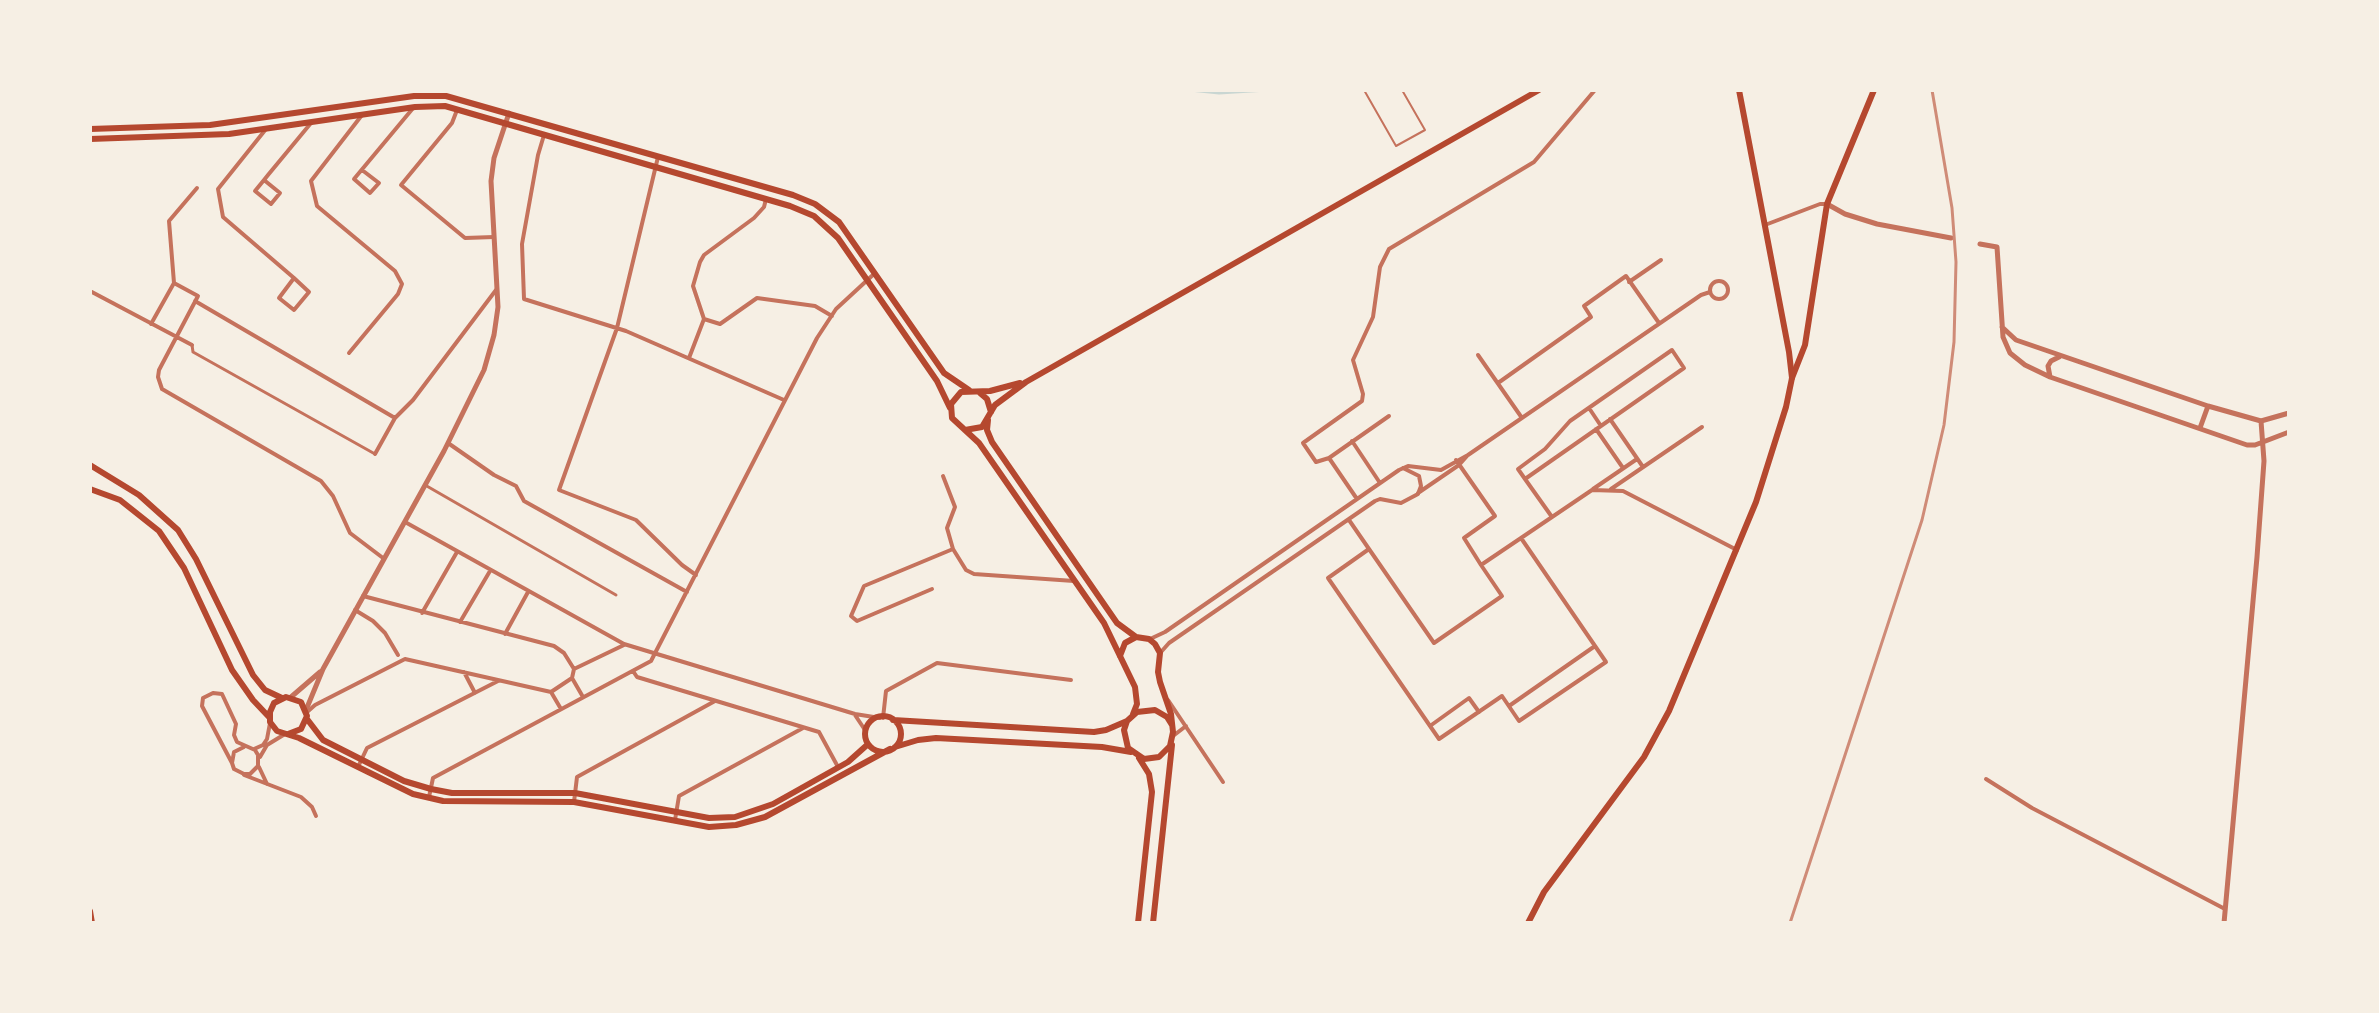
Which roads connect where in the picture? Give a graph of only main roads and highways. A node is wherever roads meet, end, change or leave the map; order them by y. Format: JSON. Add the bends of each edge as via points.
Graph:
{"nodes":[{"id":1,"x":1539,"y":90,"type":"edge"},
{"id":2,"x":1739,"y":90,"type":"edge"},
{"id":3,"x":1874,"y":90,"type":"edge"},
{"id":4,"x":446,"y":96,"type":"junction"},
{"id":5,"x":445,"y":106,"type":"junction"},
{"id":6,"x":90,"y":129,"type":"edge"},
{"id":7,"x":90,"y":140,"type":"edge"},
{"id":8,"x":924,"y":343,"type":"junction"},
{"id":9,"x":1805,"y":345,"type":"junction"},
{"id":10,"x":915,"y":349,"type":"junction"},
{"id":11,"x":1789,"y":352,"type":"junction"},
{"id":12,"x":1792,"y":378,"type":"junction"},
{"id":13,"x":1026,"y":382,"type":"junction"},
{"id":14,"x":969,"y":390,"type":"junction"},
{"id":15,"x":980,"y":393,"type":"junction"},
{"id":16,"x":950,"y":408,"type":"junction"},
{"id":17,"x":991,"y":412,"type":"junction"},
{"id":18,"x":988,"y":420,"type":"junction"},
{"id":19,"x":964,"y":430,"type":"junction"},
{"id":20,"x":90,"y":465,"type":"edge"},
{"id":21,"x":90,"y":489,"type":"edge"},
{"id":22,"x":1136,"y":637,"type":"junction"},
{"id":23,"x":1120,"y":656,"type":"junction"},
{"id":24,"x":283,"y":698,"type":"junction"},
{"id":25,"x":306,"y":714,"type":"junction"},
{"id":26,"x":1133,"y":714,"type":"junction"},
{"id":27,"x":270,"y":719,"type":"junction"},
{"id":28,"x":893,"y":720,"type":"junction"},
{"id":29,"x":1127,"y":721,"type":"junction"},
{"id":30,"x":1172,"y":725,"type":"junction"},
{"id":31,"x":286,"y":734,"type":"junction"},
{"id":32,"x":1173,"y":739,"type":"junction"},
{"id":33,"x":867,"y":745,"type":"junction"},
{"id":34,"x":892,"y":748,"type":"junction"},
{"id":35,"x":1131,"y":752,"type":"junction"},
{"id":36,"x":1139,"y":757,"type":"junction"},
{"id":37,"x":90,"y":911,"type":"edge"},
{"id":38,"x":92,"y":923,"type":"edge"},
{"id":39,"x":1138,"y":923,"type":"edge"},
{"id":40,"x":1153,"y":923,"type":"edge"},
{"id":41,"x":1528,"y":923,"type":"edge"}],
"edges":[{"from":1,"to":13,"type":"main road"},
{"from":2,"to":11,"type":"main road"},
{"from":3,"to":9,"type":"main road","via":[[1827,204]]},
{"from":4,"to":5,"type":"main road"},
{"from":4,"to":6,"type":"main road","via":[[414,96],[210,125]]},
{"from":4,"to":8,"type":"main road","via":[[815,204],[839,222]]},
{"from":5,"to":7,"type":"main road","via":[[186,137]]},
{"from":5,"to":10,"type":"main road","via":[[802,210],[824,222]]},
{"from":8,"to":10,"type":"main road"},
{"from":8,"to":14,"type":"main road","via":[[948,377]]},
{"from":9,"to":11,"type":"main road"},
{"from":9,"to":12,"type":"main road"},
{"from":10,"to":16,"type":"main road","via":[[942,388]]},
{"from":11,"to":12,"type":"main road"},
{"from":12,"to":41,"type":"main road","via":[[1777,441],[1737,550],[1656,735],[1644,757],[1544,892]]},
{"from":13,"to":15,"type":"main road"},
{"from":13,"to":17,"type":"main road","via":[[1000,400]]},
{"from":14,"to":15,"type":"main road"},
{"from":14,"to":16,"type":"main road","via":[[955,397]]},
{"from":15,"to":17,"type":"main road","via":[[987,399]]},
{"from":16,"to":19,"type":"main road","via":[[954,422]]},
{"from":17,"to":18,"type":"main road"},
{"from":18,"to":19,"type":"main road","via":[[978,429]]},
{"from":18,"to":22,"type":"main road","via":[[992,442],[1117,623]]},
{"from":19,"to":23,"type":"main road","via":[[979,442],[1104,623]]},
{"from":20,"to":24,"type":"main road","via":[[140,495],[178,530],[253,675],[265,690]]},
{"from":21,"to":27,"type":"main road","via":[[120,500],[159,531],[184,568],[232,670]]},
{"from":22,"to":23,"type":"main road","via":[[1125,644]]},
{"from":22,"to":30,"type":"main road","via":[[1149,639],[1160,653],[1158,672]]},
{"from":23,"to":26,"type":"main road","via":[[1135,687],[1137,704]]},
{"from":24,"to":25,"type":"main road","via":[[301,702]]},
{"from":24,"to":27,"type":"main road","via":[[273,705]]},
{"from":25,"to":31,"type":"main road","via":[[301,729]]},
{"from":25,"to":33,"type":"main road","via":[[323,740],[404,781],[431,789],[452,793],[575,793],[709,818],[745,814],[773,804],[858,756]]},
{"from":26,"to":29,"type":"main road"},
{"from":26,"to":30,"type":"main road","via":[[1155,710]]},
{"from":27,"to":31,"type":"main road","via":[[277,731]]},
{"from":28,"to":29,"type":"main road","via":[[1094,732]]},
{"from":28,"to":33,"type":"main road","via":[[881,718],[871,722],[865,730]]},
{"from":28,"to":34,"type":"main road","via":[[902,734],[901,741]]},
{"from":29,"to":35,"type":"main road","via":[[1123,735]]},
{"from":30,"to":32,"type":"main road"},
{"from":31,"to":34,"type":"main road","via":[[401,789],[429,798],[574,802],[709,827],[755,820]]},
{"from":32,"to":36,"type":"main road","via":[[1159,757]]},
{"from":32,"to":40,"type":"main road"},
{"from":33,"to":34,"type":"main road","via":[[877,751]]},
{"from":34,"to":35,"type":"main road","via":[[936,738]]},
{"from":35,"to":36,"type":"main road"},
{"from":36,"to":39,"type":"main road","via":[[1149,774],[1152,792]]},
{"from":37,"to":38,"type":"main road"}]}
